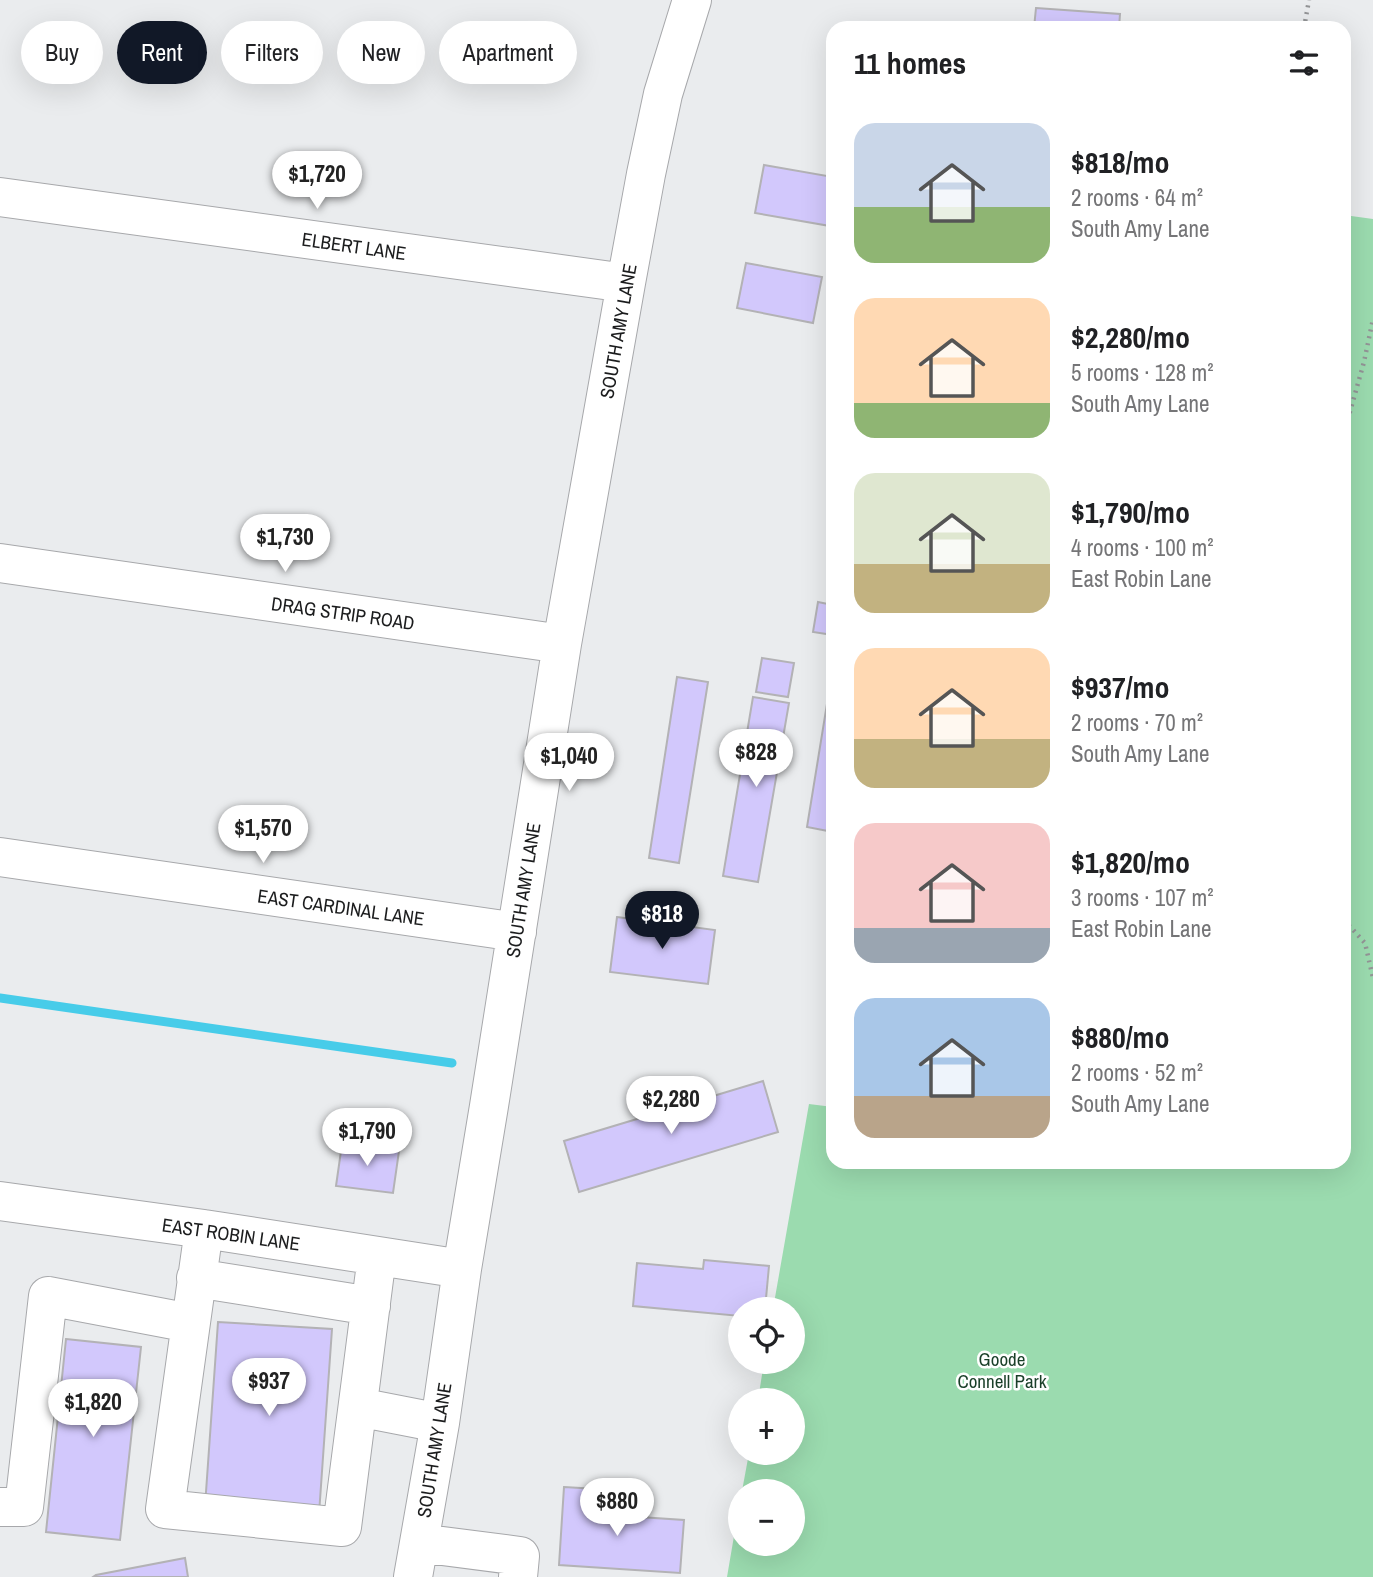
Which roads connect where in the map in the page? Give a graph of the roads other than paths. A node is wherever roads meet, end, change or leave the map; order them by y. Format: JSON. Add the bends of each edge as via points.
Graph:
{"nodes":[{"id":1,"x":692,"y":0,"type":"edge"},
{"id":2,"x":0,"y":197,"type":"edge"},
{"id":3,"x":626,"y":283,"type":"junction"},
{"id":4,"x":0,"y":563,"type":"edge"},
{"id":5,"x":562,"y":644,"type":"junction"},
{"id":6,"x":0,"y":857,"type":"edge"},
{"id":7,"x":517,"y":932,"type":"junction"},
{"id":8,"x":0,"y":1201,"type":"edge"},
{"id":9,"x":204,"y":1229,"type":"junction"},
{"id":10,"x":377,"y":1256,"type":"junction"},
{"id":11,"x":462,"y":1269,"type":"junction"},
{"id":12,"x":196,"y":1278,"type":"junction"},
{"id":13,"x":371,"y":1306,"type":"junction"},
{"id":14,"x":190,"y":1323,"type":"junction"},
{"id":15,"x":358,"y":1406,"type":"junction"},
{"id":16,"x":440,"y":1423,"type":"junction"},
{"id":17,"x":0,"y":1507,"type":"edge"},
{"id":18,"x":416,"y":1560,"type":"edge"},
{"id":19,"x":518,"y":1577,"type":"edge"}],
"edges":[{"from":1,"to":3,"type":"street","name":"SOUTH AMY LANE","via":[[663,94]]},
{"from":2,"to":3,"type":"street","name":"ELBERT LANE"},
{"from":3,"to":5,"type":"street","name":"SOUTH AMY LANE"},
{"from":4,"to":5,"type":"street","name":"DRAG STRIP ROAD"},
{"from":5,"to":7,"type":"street","name":"SOUTH AMY LANE"},
{"from":6,"to":7,"type":"street","name":"EAST CARDINAL LANE"},
{"from":7,"to":11,"type":"street","name":"SOUTH AMY LANE"},
{"from":8,"to":9,"type":"street","name":"EAST ROBIN LANE"},
{"from":9,"to":10,"type":"street","name":"EAST ROBIN LANE"},
{"from":9,"to":12,"type":"street"},
{"from":10,"to":11,"type":"street","name":"EAST ROBIN LANE"},
{"from":10,"to":13,"type":"street"},
{"from":11,"to":16,"type":"street","name":"SOUTH AMY LANE"},
{"from":12,"to":13,"type":"street"},
{"from":12,"to":14,"type":"street"},
{"from":13,"to":15,"type":"street"},
{"from":14,"to":15,"type":"street","via":[[165,1509],[342,1527]]},
{"from":14,"to":17,"type":"street","via":[[48,1296],[23,1507]]},
{"from":15,"to":16,"type":"street"},
{"from":16,"to":18,"type":"street","name":"SOUTH AMY LANE"},
{"from":18,"to":19,"type":"street","via":[[520,1556]]}]}
